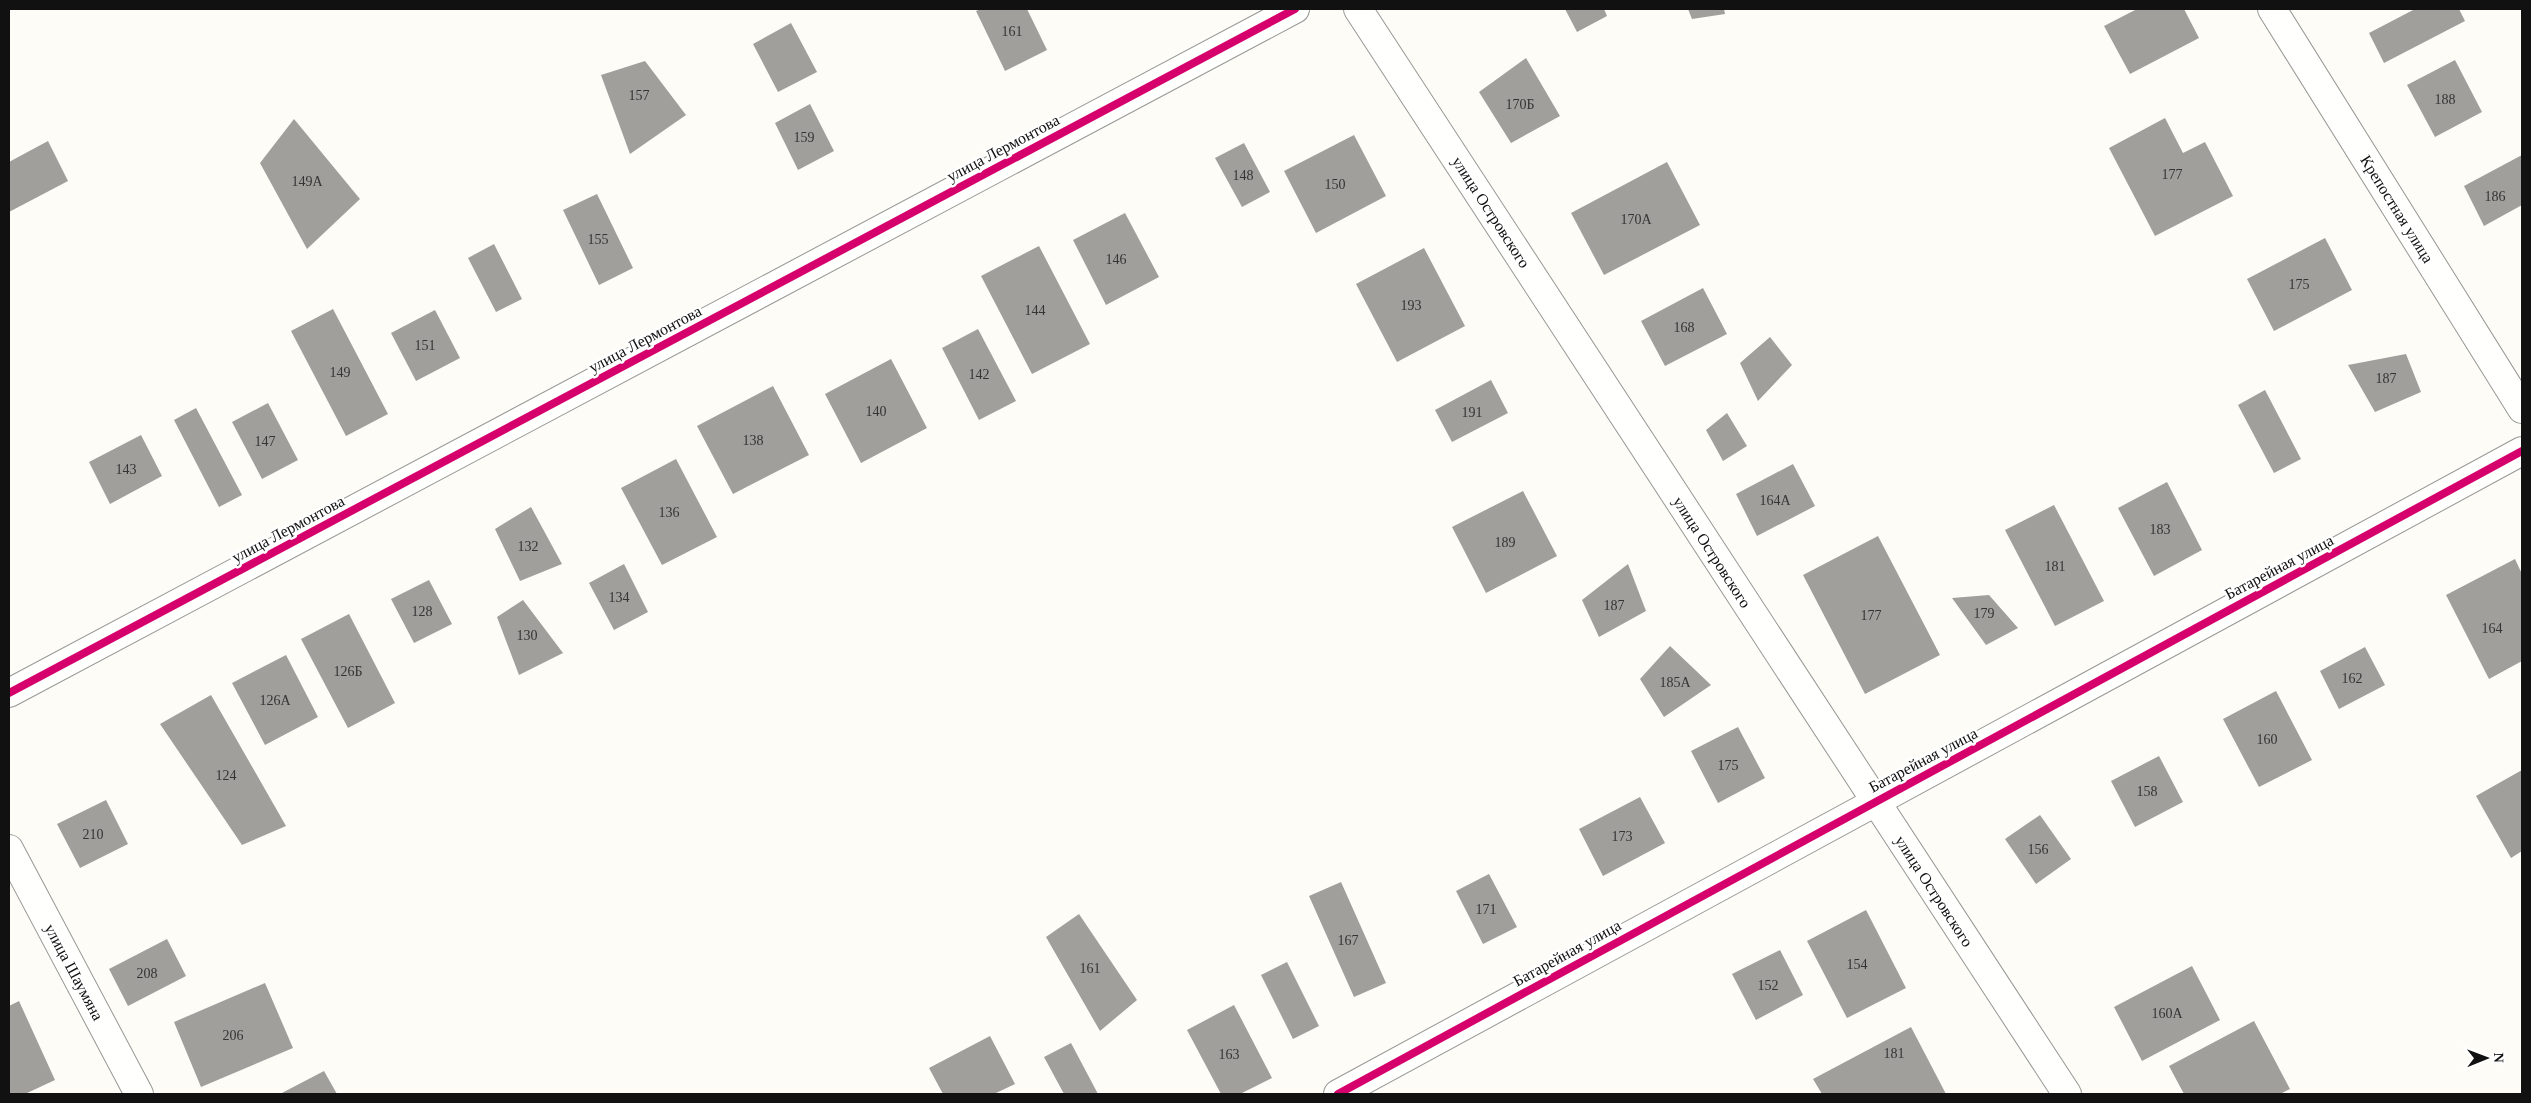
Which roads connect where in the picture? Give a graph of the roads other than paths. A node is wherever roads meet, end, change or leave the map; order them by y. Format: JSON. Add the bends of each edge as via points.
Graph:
{"nodes":[{"id":1,"x":1294,"y":9,"type":"edge"},
{"id":2,"x":1358,"y":9,"type":"edge"},
{"id":3,"x":2272,"y":9,"type":"edge"},
{"id":4,"x":2522,"y":409,"type":"edge"},
{"id":5,"x":2522,"y":451,"type":"edge"},
{"id":6,"x":9,"y":693,"type":"edge"},
{"id":7,"x":1875,"y":802,"type":"junction"},
{"id":8,"x":9,"y":849,"type":"edge"},
{"id":9,"x":139,"y":1094,"type":"edge"},
{"id":10,"x":1338,"y":1094,"type":"edge"},
{"id":11,"x":2067,"y":1094,"type":"edge"}],
"edges":[{"from":1,"to":6,"type":"street","name":"улица Лермонтова"},
{"from":2,"to":7,"type":"street","name":"улица Островского"},
{"from":3,"to":4,"type":"street","name":"Крепостная улица"},
{"from":5,"to":7,"type":"street","name":"Батарейная улица"},
{"from":7,"to":10,"type":"street","name":"Батарейная улица"},
{"from":7,"to":11,"type":"street","name":"улица Островского"},
{"from":8,"to":9,"type":"street","name":"улица Шаумяна"}]}
